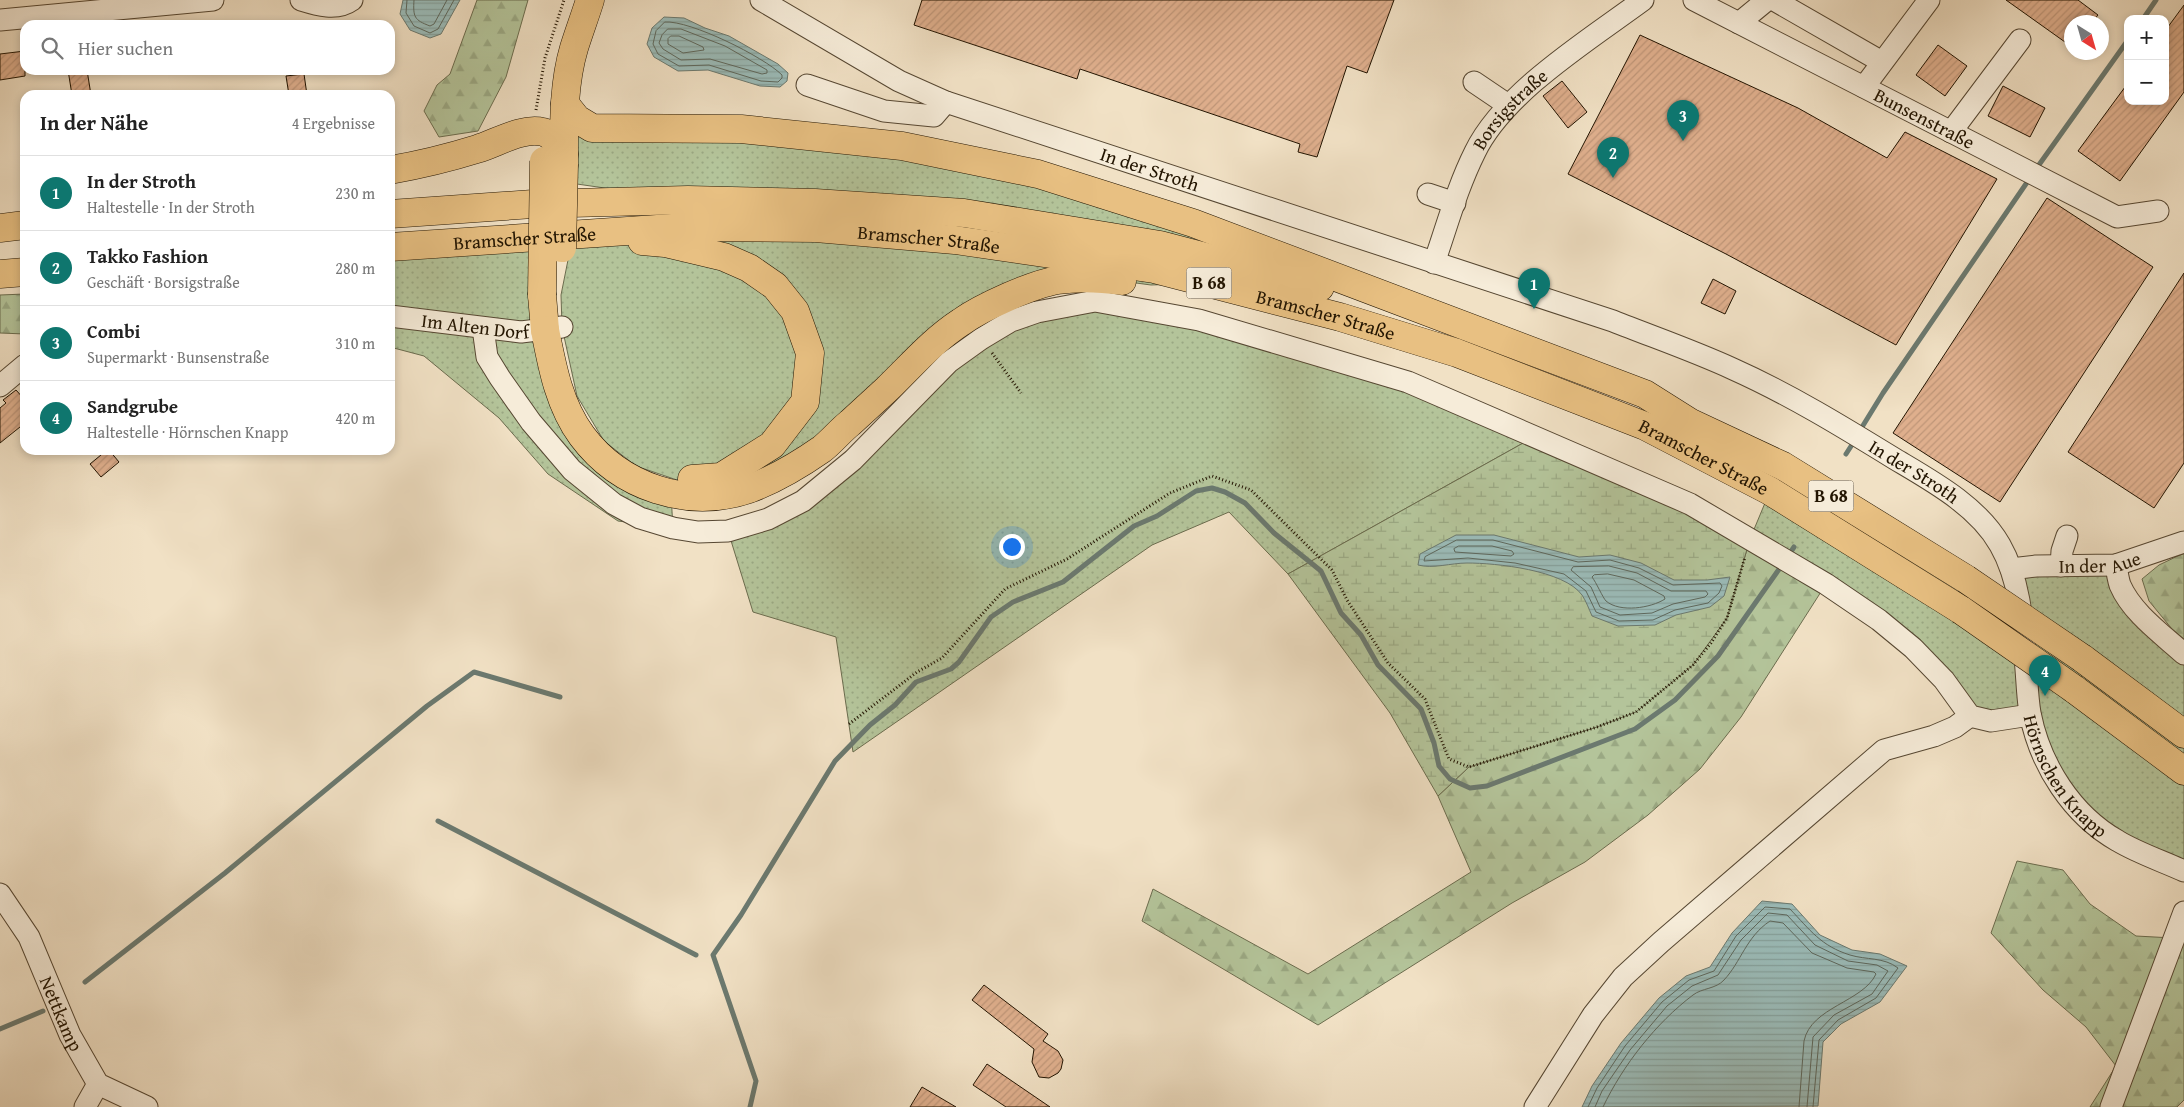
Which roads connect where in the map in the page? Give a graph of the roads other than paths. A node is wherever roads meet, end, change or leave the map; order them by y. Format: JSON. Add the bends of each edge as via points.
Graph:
{"nodes":[{"id":1,"x":214,"y":0,"type":"edge"},
{"id":2,"x":301,"y":0,"type":"edge"},
{"id":3,"x":352,"y":0,"type":"edge"},
{"id":4,"x":574,"y":0,"type":"edge"},
{"id":5,"x":590,"y":0,"type":"edge"},
{"id":6,"x":761,"y":0,"type":"edge"},
{"id":7,"x":1643,"y":0,"type":"edge"},
{"id":8,"x":1694,"y":0,"type":"edge"},
{"id":9,"x":1767,"y":0,"type":"edge"},
{"id":10,"x":1774,"y":0,"type":"edge"},
{"id":11,"x":1929,"y":0,"type":"edge"},
{"id":12,"x":0,"y":20,"type":"edge"},
{"id":13,"x":1739,"y":23,"type":"junction"},
{"id":14,"x":2020,"y":40,"type":"dead end"},
{"id":15,"x":1882,"y":62,"type":"junction"},
{"id":16,"x":1474,"y":82,"type":"dead end"},
{"id":17,"x":807,"y":85,"type":"dead end"},
{"id":18,"x":1864,"y":87,"type":"junction"},
{"id":19,"x":946,"y":102,"type":"junction"},
{"id":20,"x":565,"y":104,"type":"junction"},
{"id":21,"x":1508,"y":105,"type":"junction"},
{"id":22,"x":545,"y":132,"type":"junction"},
{"id":23,"x":1951,"y":132,"type":"junction"},
{"id":24,"x":557,"y":160,"type":"junction"},
{"id":25,"x":395,"y":169,"type":"edge"},
{"id":26,"x":1428,"y":194,"type":"dead end"},
{"id":27,"x":1454,"y":203,"type":"junction"},
{"id":28,"x":2158,"y":211,"type":"dead end"},
{"id":29,"x":395,"y":214,"type":"edge"},
{"id":30,"x":20,"y":226,"type":"edge"},
{"id":31,"x":0,"y":228,"type":"edge"},
{"id":32,"x":574,"y":235,"type":"junction"},
{"id":33,"x":20,"y":241,"type":"edge"},
{"id":34,"x":0,"y":243,"type":"edge"},
{"id":35,"x":395,"y":247,"type":"edge"},
{"id":36,"x":1434,"y":263,"type":"junction"},
{"id":37,"x":20,"y":272,"type":"edge"},
{"id":38,"x":0,"y":274,"type":"edge"},
{"id":39,"x":1209,"y":283,"type":"junction"},
{"id":40,"x":395,"y":317,"type":"edge"},
{"id":41,"x":1469,"y":326,"type":"junction"},
{"id":42,"x":483,"y":328,"type":"junction"},
{"id":43,"x":554,"y":328,"type":"junction"},
{"id":44,"x":20,"y":369,"type":"edge"},
{"id":45,"x":0,"y":386,"type":"edge"},
{"id":46,"x":2067,"y":536,"type":"dead end"},
{"id":47,"x":2184,"y":542,"type":"edge"},
{"id":48,"x":2116,"y":565,"type":"junction"},
{"id":49,"x":2062,"y":566,"type":"junction"},
{"id":50,"x":2011,"y":569,"type":"junction"},
{"id":51,"x":2184,"y":654,"type":"edge"},
{"id":52,"x":2030,"y":715,"type":"junction"},
{"id":53,"x":1970,"y":716,"type":"junction"},
{"id":54,"x":2184,"y":734,"type":"edge"},
{"id":55,"x":2184,"y":771,"type":"edge"},
{"id":56,"x":2184,"y":871,"type":"edge"},
{"id":57,"x":0,"y":894,"type":"edge"},
{"id":58,"x":2184,"y":912,"type":"edge"},
{"id":59,"x":98,"y":1084,"type":"junction"},
{"id":60,"x":86,"y":1107,"type":"edge"},
{"id":61,"x":147,"y":1107,"type":"edge"},
{"id":62,"x":1535,"y":1107,"type":"edge"},
{"id":63,"x":2110,"y":1107,"type":"edge"}],
"edges":[{"from":1,"to":12,"type":"street"},
{"from":2,"to":3,"type":"street","via":[[332,7]]},
{"from":4,"to":22,"type":"main road","via":[[559,45],[547,102]]},
{"from":5,"to":20,"type":"main road","via":[[574,48]]},
{"from":6,"to":19,"type":"street","name":"In der Stroth","via":[[899,81]]},
{"from":7,"to":21,"type":"street","name":"Borsigstraße","via":[[1535,80]]},
{"from":8,"to":13,"type":"street","name":"Bunsenstraße"},
{"from":9,"to":13,"type":"street"},
{"from":10,"to":15,"type":"street"},
{"from":11,"to":15,"type":"street"},
{"from":13,"to":18,"type":"street","name":"Bunsenstraße"},
{"from":14,"to":23,"type":"street"},
{"from":15,"to":18,"type":"street"},
{"from":16,"to":21,"type":"street"},
{"from":17,"to":19,"type":"street","via":[[884,111],[934,116]]},
{"from":18,"to":23,"type":"street","name":"Bunsenstraße"},
{"from":19,"to":36,"type":"street","name":"In der Stroth"},
{"from":20,"to":24,"type":"main road"},
{"from":20,"to":41,"type":"main road","via":[[577,119],[592,128],[740,129],[902,146],[1038,174],[1193,223]]},
{"from":21,"to":27,"type":"street","name":"Borsigstraße","via":[[1475,152]]},
{"from":22,"to":24,"type":"main road"},
{"from":22,"to":25,"type":"main road","via":[[527,131],[478,149]]},
{"from":23,"to":28,"type":"street","name":"Bunsenstraße","via":[[2117,217]]},
{"from":24,"to":43,"type":"main road","bridge":true,"via":[[552,295]]},
{"from":26,"to":27,"type":"street"},
{"from":27,"to":36,"type":"street","name":"Borsigstraße"},
{"from":29,"to":41,"type":"main road","number":"B 68","via":[[524,205],[688,200],[815,203],[964,213],[1160,245]]},
{"from":30,"to":31,"type":"main road"},
{"from":32,"to":35,"type":"main road","name":"Bramscher Straße","number":"B 68"},
{"from":32,"to":39,"type":"main road","name":"Bramscher Straße","number":"B 68","via":[[688,227],[816,228],[956,240],[1154,269]]},
{"from":32,"to":43,"type":"main road","via":[[665,243],[724,257],[749,268],[774,286],[795,311],[810,353],[805,402],[772,445],[722,477],[677,480],[636,466],[604,441],[577,396]]},
{"from":33,"to":34,"type":"main road"},
{"from":36,"to":50,"type":"street","name":"In der Stroth","via":[[1613,321],[1734,369],[1857,436],[1960,502],[2000,544]]},
{"from":37,"to":38,"type":"main road"},
{"from":39,"to":43,"type":"main road","via":[[1151,285],[1099,278],[1056,280],[1010,296],[962,321],[922,352],[824,447],[802,462],[748,489],[710,497],[671,494],[636,483],[606,463],[581,435],[564,404],[553,371]]},
{"from":39,"to":55,"type":"main road","name":"Bramscher Straße","number":"B 68","bridge":true,"via":[[1340,317],[1457,354],[1645,426],[1770,491],[1961,610]]},
{"from":40,"to":42,"type":"street","name":"Im Alten Dorf"},
{"from":41,"to":54,"type":"main road","number":"B 68","bridge":true,"via":[[1645,394],[1691,423],[1784,466],[1966,579],[2082,658]]},
{"from":42,"to":43,"type":"street","name":"Im Alten Dorf","via":[[521,332]]},
{"from":42,"to":53,"type":"street","via":[[487,356],[500,378],[531,422],[572,470],[614,504],[640,518],[698,532],[728,531],[768,519],[803,501],[852,460],[949,362],[1011,321],[1037,312],[1095,301],[1199,320],[1408,382],[1690,504],[1879,620],[1944,680]]},
{"from":44,"to":45,"type":"street"},
{"from":46,"to":49,"type":"street"},
{"from":47,"to":48,"type":"street","name":"In der Aue"},
{"from":48,"to":49,"type":"street","name":"In der Aue"},
{"from":48,"to":51,"type":"street","via":[[2120,585],[2130,602],[2147,622]]},
{"from":49,"to":50,"type":"street","name":"In der Aue"},
{"from":50,"to":52,"type":"street","name":"Hörnschen Knapp","via":[[2024,642]]},
{"from":52,"to":53,"type":"street","via":[[1991,721]]},
{"from":52,"to":56,"type":"street","name":"Hörnschen Knapp","via":[[2043,756],[2058,784],[2094,825],[2118,841]]},
{"from":53,"to":62,"type":"street","via":[[1934,736],[1884,750],[1661,942],[1624,977],[1593,1015]]},
{"from":57,"to":59,"type":"street","name":"Nettkamp","via":[[29,937],[70,1035]]},
{"from":58,"to":63,"type":"street"},
{"from":59,"to":60,"type":"street"},
{"from":59,"to":61,"type":"street"}]}
